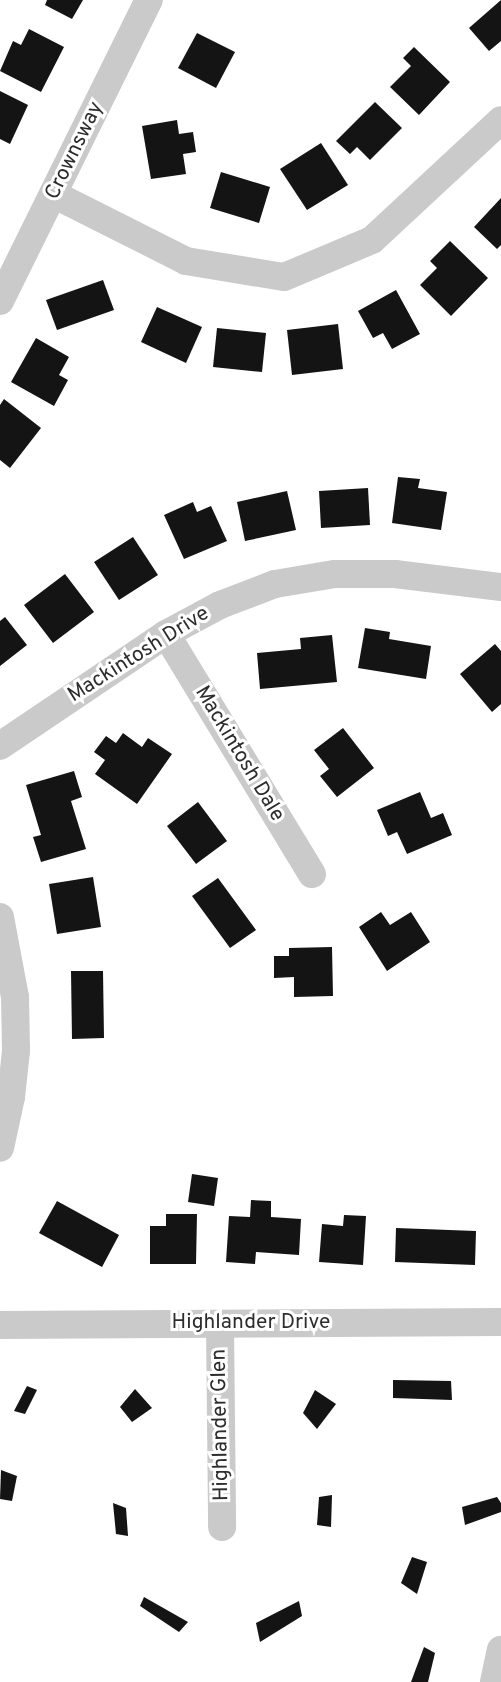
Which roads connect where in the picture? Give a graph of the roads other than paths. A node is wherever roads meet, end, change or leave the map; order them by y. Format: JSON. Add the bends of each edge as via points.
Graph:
{"nodes":[{"id":1,"x":149,"y":0,"type":"edge"},
{"id":2,"x":501,"y":120,"type":"edge"},
{"id":3,"x":53,"y":194,"type":"junction"},
{"id":4,"x":0,"y":301,"type":"edge"},
{"id":5,"x":501,"y":587,"type":"edge"},
{"id":6,"x":166,"y":634,"type":"junction"},
{"id":7,"x":0,"y":746,"type":"edge"},
{"id":8,"x":312,"y":874,"type":"dead end"},
{"id":9,"x":0,"y":917,"type":"edge"},
{"id":10,"x":0,"y":1148,"type":"edge"},
{"id":11,"x":501,"y":1322,"type":"edge"},
{"id":12,"x":0,"y":1324,"type":"edge"},
{"id":13,"x":220,"y":1324,"type":"junction"},
{"id":14,"x":222,"y":1527,"type":"dead end"},
{"id":15,"x":501,"y":1650,"type":"edge"},
{"id":16,"x":494,"y":1682,"type":"edge"}],
"edges":[{"from":1,"to":3,"type":"street","name":"Crownsway"},
{"from":2,"to":3,"type":"street","via":[[372,240],[284,277],[186,261]]},
{"from":3,"to":4,"type":"street","name":"Crownsway"},
{"from":5,"to":6,"type":"street","name":"Mackintosh Drive","via":[[395,574],[335,574],[275,584],[220,604]]},
{"from":6,"to":7,"type":"street","name":"Mackintosh Drive"},
{"from":6,"to":8,"type":"street","name":"Mackintosh Dale"},
{"from":9,"to":10,"type":"street","via":[[15,998],[16,1051]]},
{"from":11,"to":13,"type":"street","name":"Highlander Drive"},
{"from":12,"to":13,"type":"street","name":"Highlander Drive"},
{"from":13,"to":14,"type":"street","name":"Highlander Glen"},
{"from":15,"to":16,"type":"street"}]}
